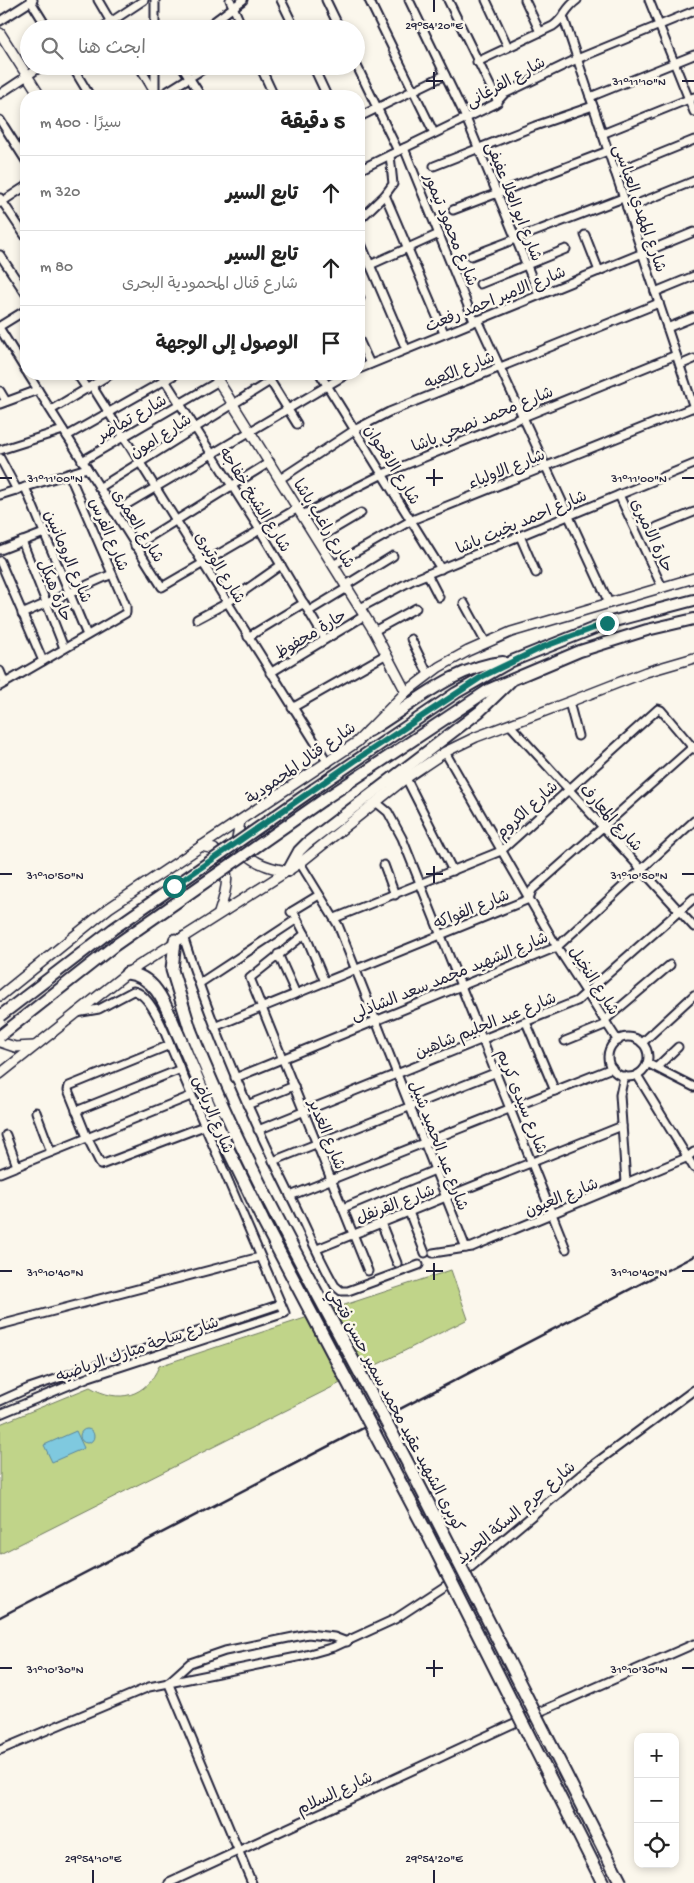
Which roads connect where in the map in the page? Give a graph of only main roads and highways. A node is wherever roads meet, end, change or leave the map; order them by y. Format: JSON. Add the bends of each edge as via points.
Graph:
{"nodes":[{"id":1,"x":694,"y":600,"type":"edge"},
{"id":2,"x":694,"y":618,"type":"edge"},
{"id":3,"x":512,"y":661,"type":"junction"},
{"id":4,"x":514,"y":678,"type":"junction"},
{"id":5,"x":369,"y":731,"type":"road end"},
{"id":6,"x":288,"y":871,"type":"road end"},
{"id":7,"x":179,"y":938,"type":"road end"},
{"id":8,"x":127,"y":973,"type":"road end"},
{"id":9,"x":0,"y":1016,"type":"edge"},
{"id":10,"x":0,"y":1036,"type":"edge"},
{"id":11,"x":603,"y":1883,"type":"edge"},
{"id":12,"x":621,"y":1883,"type":"edge"}],
"edges":[{"from":1,"to":3,"type":"main road","via":[[607,623]]},
{"from":2,"to":4,"type":"main road","via":[[613,640]]},
{"from":3,"to":5,"type":"main road","via":[[488,664],[466,672]]},
{"from":3,"to":9,"type":"main road","bridge":true,"via":[[456,693],[314,789],[113,929]]},
{"from":4,"to":6,"type":"main road","via":[[478,712],[307,843]]},
{"from":4,"to":10,"type":"main road","bridge":true,"via":[[466,704],[323,800],[114,946]]},
{"from":7,"to":12,"type":"main road","name":"كوبرى الشهيد عقيد محمد سمير حسن فتحي","bridge":true,"via":[[172,970],[190,1029],[221,1102],[255,1173],[440,1524]]},
{"from":8,"to":11,"type":"main road","name":"كوبرى الشهيد عقيد محمد سمير حسن فتحي","bridge":true,"via":[[140,976],[156,988],[263,1221],[427,1533]]}]}
